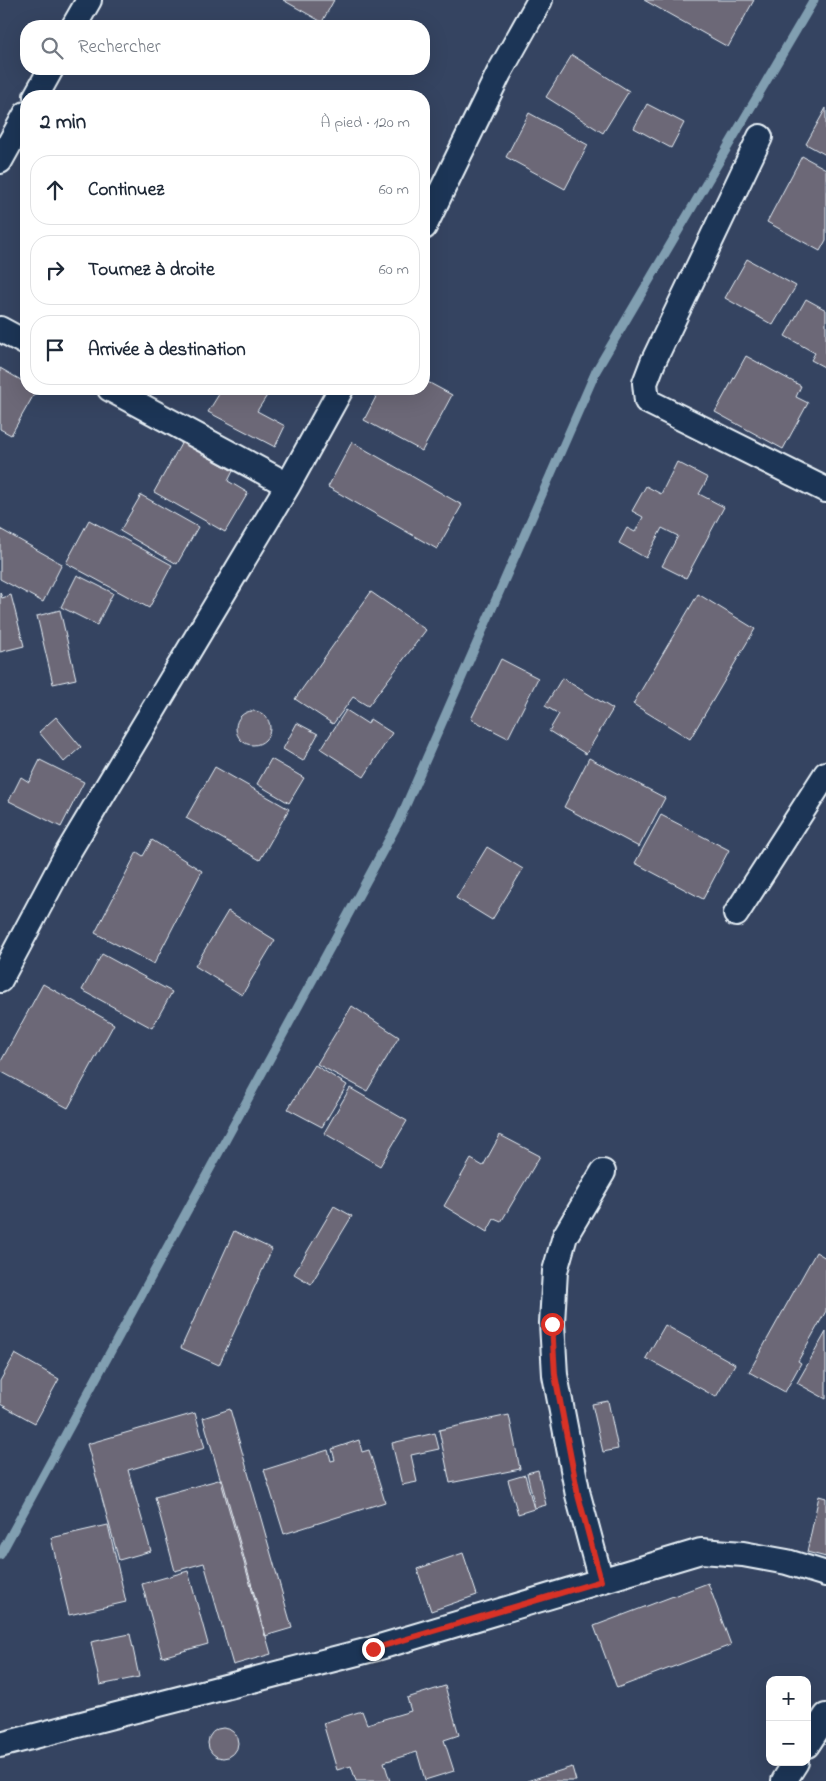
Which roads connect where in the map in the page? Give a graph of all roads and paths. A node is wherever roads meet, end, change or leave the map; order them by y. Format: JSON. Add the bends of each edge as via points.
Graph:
{"nodes":[{"id":1,"x":89,"y":0,"type":"edge"},
{"id":2,"x":540,"y":0,"type":"edge"},
{"id":3,"x":77,"y":20,"type":"edge"},
{"id":4,"x":48,"y":75,"type":"edge"},
{"id":5,"x":39,"y":90,"type":"edge"},
{"id":6,"x":20,"y":125,"type":"edge"},
{"id":7,"x":760,"y":137,"type":"dead end"},
{"id":8,"x":0,"y":162,"type":"edge"},
{"id":9,"x":430,"y":215,"type":"edge"},
{"id":10,"x":0,"y":329,"type":"edge"},
{"id":11,"x":20,"y":340,"type":"edge"},
{"id":12,"x":121,"y":395,"type":"edge"},
{"id":13,"x":339,"y":395,"type":"edge"},
{"id":14,"x":288,"y":485,"type":"junction"},
{"id":15,"x":826,"y":490,"type":"edge"},
{"id":16,"x":826,"y":774,"type":"edge"},
{"id":17,"x":736,"y":914,"type":"dead end"},
{"id":18,"x":0,"y":980,"type":"edge"},
{"id":19,"x":603,"y":1172,"type":"dead end"},
{"id":20,"x":826,"y":1574,"type":"edge"},
{"id":21,"x":601,"y":1581,"type":"junction"},
{"id":22,"x":826,"y":1716,"type":"edge"},
{"id":23,"x":811,"y":1739,"type":"edge"},
{"id":24,"x":0,"y":1745,"type":"edge"},
{"id":25,"x":793,"y":1766,"type":"edge"},
{"id":26,"x":784,"y":1781,"type":"edge"}],
"edges":[{"from":1,"to":3,"type":"street"},
{"from":2,"to":9,"type":"street","via":[[499,73]]},
{"from":4,"to":5,"type":"street"},
{"from":6,"to":8,"type":"street"},
{"from":7,"to":15,"type":"street","via":[[654,362],[646,383],[646,401]]},
{"from":10,"to":11,"type":"street"},
{"from":12,"to":14,"type":"street"},
{"from":13,"to":14,"type":"street"},
{"from":14,"to":18,"type":"street","via":[[67,854]]},
{"from":16,"to":17,"type":"street"},
{"from":19,"to":21,"type":"street","via":[[565,1236],[555,1271],[552,1324],[555,1375],[578,1495]]},
{"from":20,"to":21,"type":"street","via":[[787,1562],[701,1551]]},
{"from":21,"to":24,"type":"street","via":[[373,1649]]},
{"from":22,"to":23,"type":"street"},
{"from":25,"to":26,"type":"street"}]}
